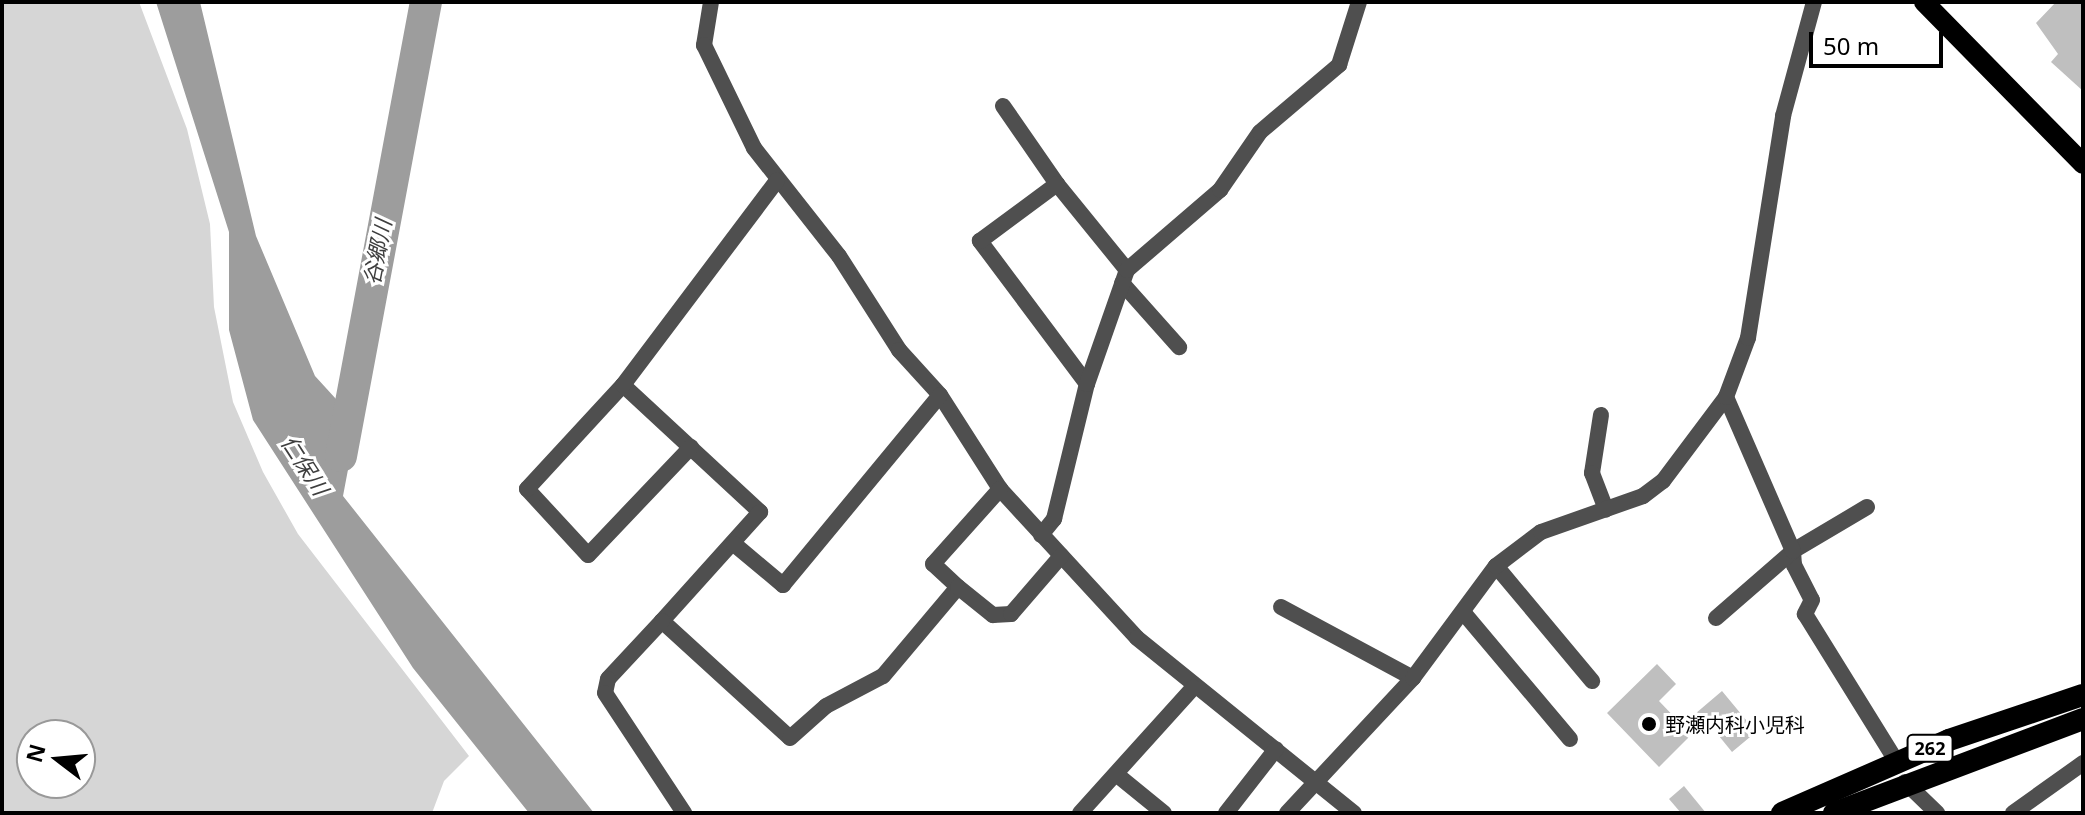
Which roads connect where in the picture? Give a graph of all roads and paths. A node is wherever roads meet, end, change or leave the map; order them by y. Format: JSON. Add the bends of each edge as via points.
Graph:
{"nodes":[{"id":1,"x":711,"y":2,"type":"edge"},
{"id":2,"x":1359,"y":2,"type":"edge"},
{"id":3,"x":1814,"y":2,"type":"edge"},
{"id":4,"x":1924,"y":2,"type":"edge"},
{"id":5,"x":1003,"y":106,"type":"dead end"},
{"id":6,"x":2083,"y":164,"type":"edge"},
{"id":7,"x":777,"y":181,"type":"junction"},
{"id":8,"x":1057,"y":184,"type":"junction"},
{"id":9,"x":1124,"y":277,"type":"junction"},
{"id":10,"x":1179,"y":347,"type":"dead end"},
{"id":11,"x":1087,"y":384,"type":"junction"},
{"id":12,"x":623,"y":385,"type":"junction"},
{"id":13,"x":940,"y":395,"type":"junction"},
{"id":14,"x":1726,"y":397,"type":"junction"},
{"id":15,"x":1601,"y":415,"type":"dead end"},
{"id":16,"x":691,"y":447,"type":"junction"},
{"id":17,"x":1000,"y":489,"type":"junction"},
{"id":18,"x":1867,"y":507,"type":"dead end"},
{"id":19,"x":1606,"y":509,"type":"junction"},
{"id":20,"x":1041,"y":535,"type":"junction"},
{"id":21,"x":734,"y":544,"type":"junction"},
{"id":22,"x":1793,"y":551,"type":"junction"},
{"id":23,"x":1061,"y":556,"type":"junction"},
{"id":24,"x":1496,"y":566,"type":"junction"},
{"id":25,"x":958,"y":587,"type":"junction"},
{"id":26,"x":1281,"y":607,"type":"dead end"},
{"id":27,"x":1463,"y":612,"type":"junction"},
{"id":28,"x":1716,"y":618,"type":"dead end"},
{"id":29,"x":662,"y":621,"type":"junction"},
{"id":30,"x":1413,"y":678,"type":"junction"},
{"id":31,"x":1592,"y":681,"type":"dead end"},
{"id":32,"x":1193,"y":688,"type":"junction"},
{"id":33,"x":2083,"y":695,"type":"edge"},
{"id":34,"x":2083,"y":719,"type":"edge"},
{"id":35,"x":1570,"y":739,"type":"dead end"},
{"id":36,"x":1276,"y":749,"type":"junction"},
{"id":37,"x":2083,"y":763,"type":"edge"},
{"id":38,"x":1900,"y":771,"type":"junction"},
{"id":39,"x":1116,"y":774,"type":"junction"},
{"id":40,"x":1318,"y":778,"type":"junction"},
{"id":41,"x":684,"y":813,"type":"edge"},
{"id":42,"x":1080,"y":813,"type":"edge"},
{"id":43,"x":1164,"y":813,"type":"edge"},
{"id":44,"x":1226,"y":813,"type":"edge"},
{"id":45,"x":1287,"y":813,"type":"edge"},
{"id":46,"x":1354,"y":813,"type":"edge"},
{"id":47,"x":1782,"y":813,"type":"edge"},
{"id":48,"x":1834,"y":813,"type":"edge"},
{"id":49,"x":1937,"y":813,"type":"edge"},
{"id":50,"x":2013,"y":813,"type":"edge"}],
"edges":[{"from":1,"to":7,"type":"street","via":[[704,45],[713,73]]},
{"from":2,"to":9,"type":"street","via":[[1339,65],[1260,132],[1201,208]]},
{"from":3,"to":14,"type":"street","via":[[1783,116],[1748,338]]},
{"from":4,"to":6,"type":"main road"},
{"from":5,"to":8,"type":"street"},
{"from":7,"to":12,"type":"street"},
{"from":7,"to":13,"type":"street","via":[[839,256],[899,350]]},
{"from":8,"to":9,"type":"street"},
{"from":8,"to":11,"type":"street","via":[[980,241]]},
{"from":9,"to":10,"type":"street"},
{"from":9,"to":11,"type":"street"},
{"from":11,"to":20,"type":"street","via":[[1054,519]]},
{"from":12,"to":16,"type":"street"},
{"from":12,"to":16,"type":"street","via":[[527,489],[588,555]]},
{"from":13,"to":17,"type":"street"},
{"from":13,"to":21,"type":"street","via":[[783,585]]},
{"from":14,"to":19,"type":"street","via":[[1663,481]]},
{"from":14,"to":22,"type":"street","via":[[1755,476]]},
{"from":15,"to":19,"type":"street","via":[[1592,473]]},
{"from":16,"to":21,"type":"street","via":[[760,512]]},
{"from":17,"to":20,"type":"street"},
{"from":17,"to":25,"type":"street","via":[[933,564]]},
{"from":18,"to":22,"type":"street"},
{"from":19,"to":24,"type":"street","via":[[1541,532]]},
{"from":20,"to":23,"type":"street"},
{"from":21,"to":29,"type":"street"},
{"from":22,"to":28,"type":"street"},
{"from":22,"to":38,"type":"street","via":[[1812,600],[1805,614]]},
{"from":23,"to":25,"type":"street","via":[[1011,614],[993,615]]},
{"from":23,"to":32,"type":"street"},
{"from":24,"to":27,"type":"street"},
{"from":24,"to":31,"type":"street"},
{"from":25,"to":29,"type":"street","via":[[883,676],[826,706],[790,738]]},
{"from":26,"to":30,"type":"street"},
{"from":27,"to":30,"type":"street"},
{"from":27,"to":35,"type":"street"},
{"from":29,"to":41,"type":"street","via":[[608,679],[605,693]]},
{"from":30,"to":40,"type":"street"},
{"from":32,"to":36,"type":"street"},
{"from":32,"to":39,"type":"street"},
{"from":33,"to":38,"type":"highway","number":"262"},
{"from":34,"to":38,"type":"highway","number":"262"},
{"from":36,"to":40,"type":"street"},
{"from":36,"to":44,"type":"street"},
{"from":37,"to":50,"type":"street"},
{"from":38,"to":47,"type":"highway","number":"262"},
{"from":38,"to":48,"type":"highway","number":"262"},
{"from":38,"to":49,"type":"street"},
{"from":39,"to":42,"type":"street"},
{"from":39,"to":43,"type":"street"},
{"from":40,"to":45,"type":"street"},
{"from":40,"to":46,"type":"street"}]}
